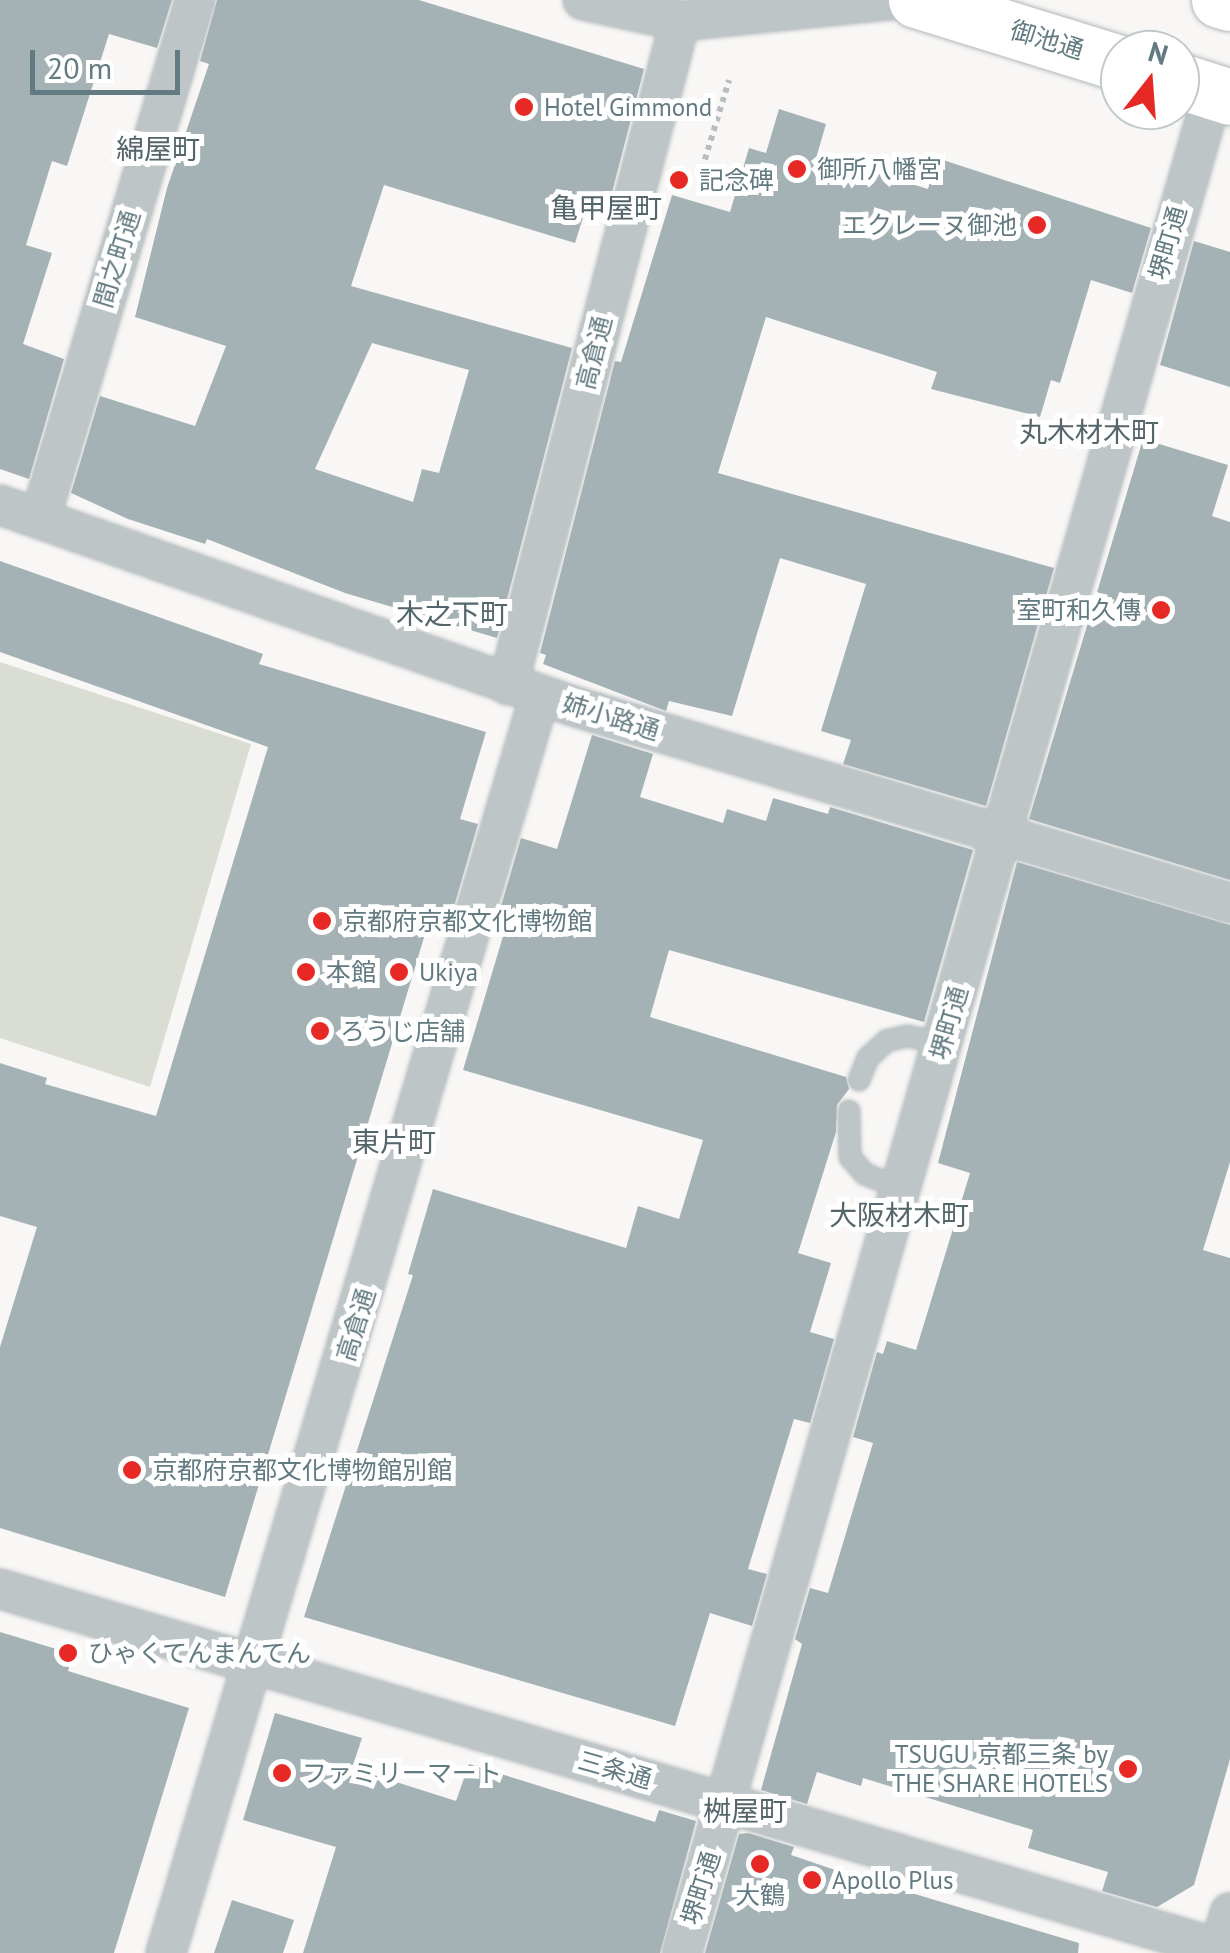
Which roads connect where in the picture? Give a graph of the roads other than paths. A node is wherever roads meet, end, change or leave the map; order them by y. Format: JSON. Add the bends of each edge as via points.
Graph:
{"nodes":[{"id":1,"x":195,"y":0,"type":"edge"},
{"id":2,"x":584,"y":0,"type":"edge"},
{"id":3,"x":891,"y":0,"type":"edge"},
{"id":4,"x":916,"y":0,"type":"edge"},
{"id":5,"x":1219,"y":0,"type":"edge"},
{"id":6,"x":1230,"y":4,"type":"edge"},
{"id":7,"x":680,"y":21,"type":"junction"},
{"id":8,"x":1100,"y":57,"type":"edge"},
{"id":9,"x":1208,"y":90,"type":"edge"},
{"id":10,"x":0,"y":505,"type":"edge"},
{"id":11,"x":40,"y":518,"type":"junction"},
{"id":12,"x":524,"y":690,"type":"junction"},
{"id":13,"x":1002,"y":834,"type":"junction"},
{"id":14,"x":1230,"y":903,"type":"edge"},
{"id":15,"x":943,"y":1044,"type":"junction"},
{"id":16,"x":858,"y":1080,"type":"dead end"},
{"id":17,"x":849,"y":1111,"type":"dead end"},
{"id":18,"x":900,"y":1188,"type":"junction"},
{"id":19,"x":0,"y":1589,"type":"edge"},
{"id":20,"x":255,"y":1667,"type":"junction"},
{"id":21,"x":726,"y":1802,"type":"junction"},
{"id":22,"x":1230,"y":1913,"type":"edge"},
{"id":23,"x":1222,"y":1952,"type":"edge"},
{"id":24,"x":166,"y":1953,"type":"edge"},
{"id":25,"x":682,"y":1953,"type":"edge"}],
"edges":[{"from":1,"to":11,"type":"street","name":"間之町通"},
{"from":2,"to":7,"type":"street"},
{"from":3,"to":7,"type":"street"},
{"from":4,"to":8,"type":"main road","name":"御池通"},
{"from":5,"to":6,"type":"main road"},
{"from":7,"to":12,"type":"street","name":"高倉通"},
{"from":9,"to":13,"type":"street","name":"堺町通"},
{"from":10,"to":11,"type":"street","name":"姉小路通"},
{"from":11,"to":12,"type":"street","name":"姉小路通"},
{"from":12,"to":13,"type":"street","name":"姉小路通"},
{"from":12,"to":20,"type":"street","name":"高倉通"},
{"from":13,"to":14,"type":"street","name":"姉小路通"},
{"from":13,"to":15,"type":"street","name":"堺町通"},
{"from":15,"to":16,"type":"lane","via":[[907,1036],[886,1041]]},
{"from":15,"to":18,"type":"street","name":"堺町通"},
{"from":17,"to":18,"type":"lane","via":[[850,1157],[865,1174]]},
{"from":18,"to":21,"type":"street","name":"堺町通"},
{"from":19,"to":20,"type":"street","name":"三条通"},
{"from":20,"to":21,"type":"street","name":"三条通"},
{"from":20,"to":24,"type":"street","name":"高倉通"},
{"from":21,"to":23,"type":"street","name":"三条通"},
{"from":21,"to":25,"type":"street","name":"堺町通"},
{"from":22,"to":23,"type":"street"}]}
